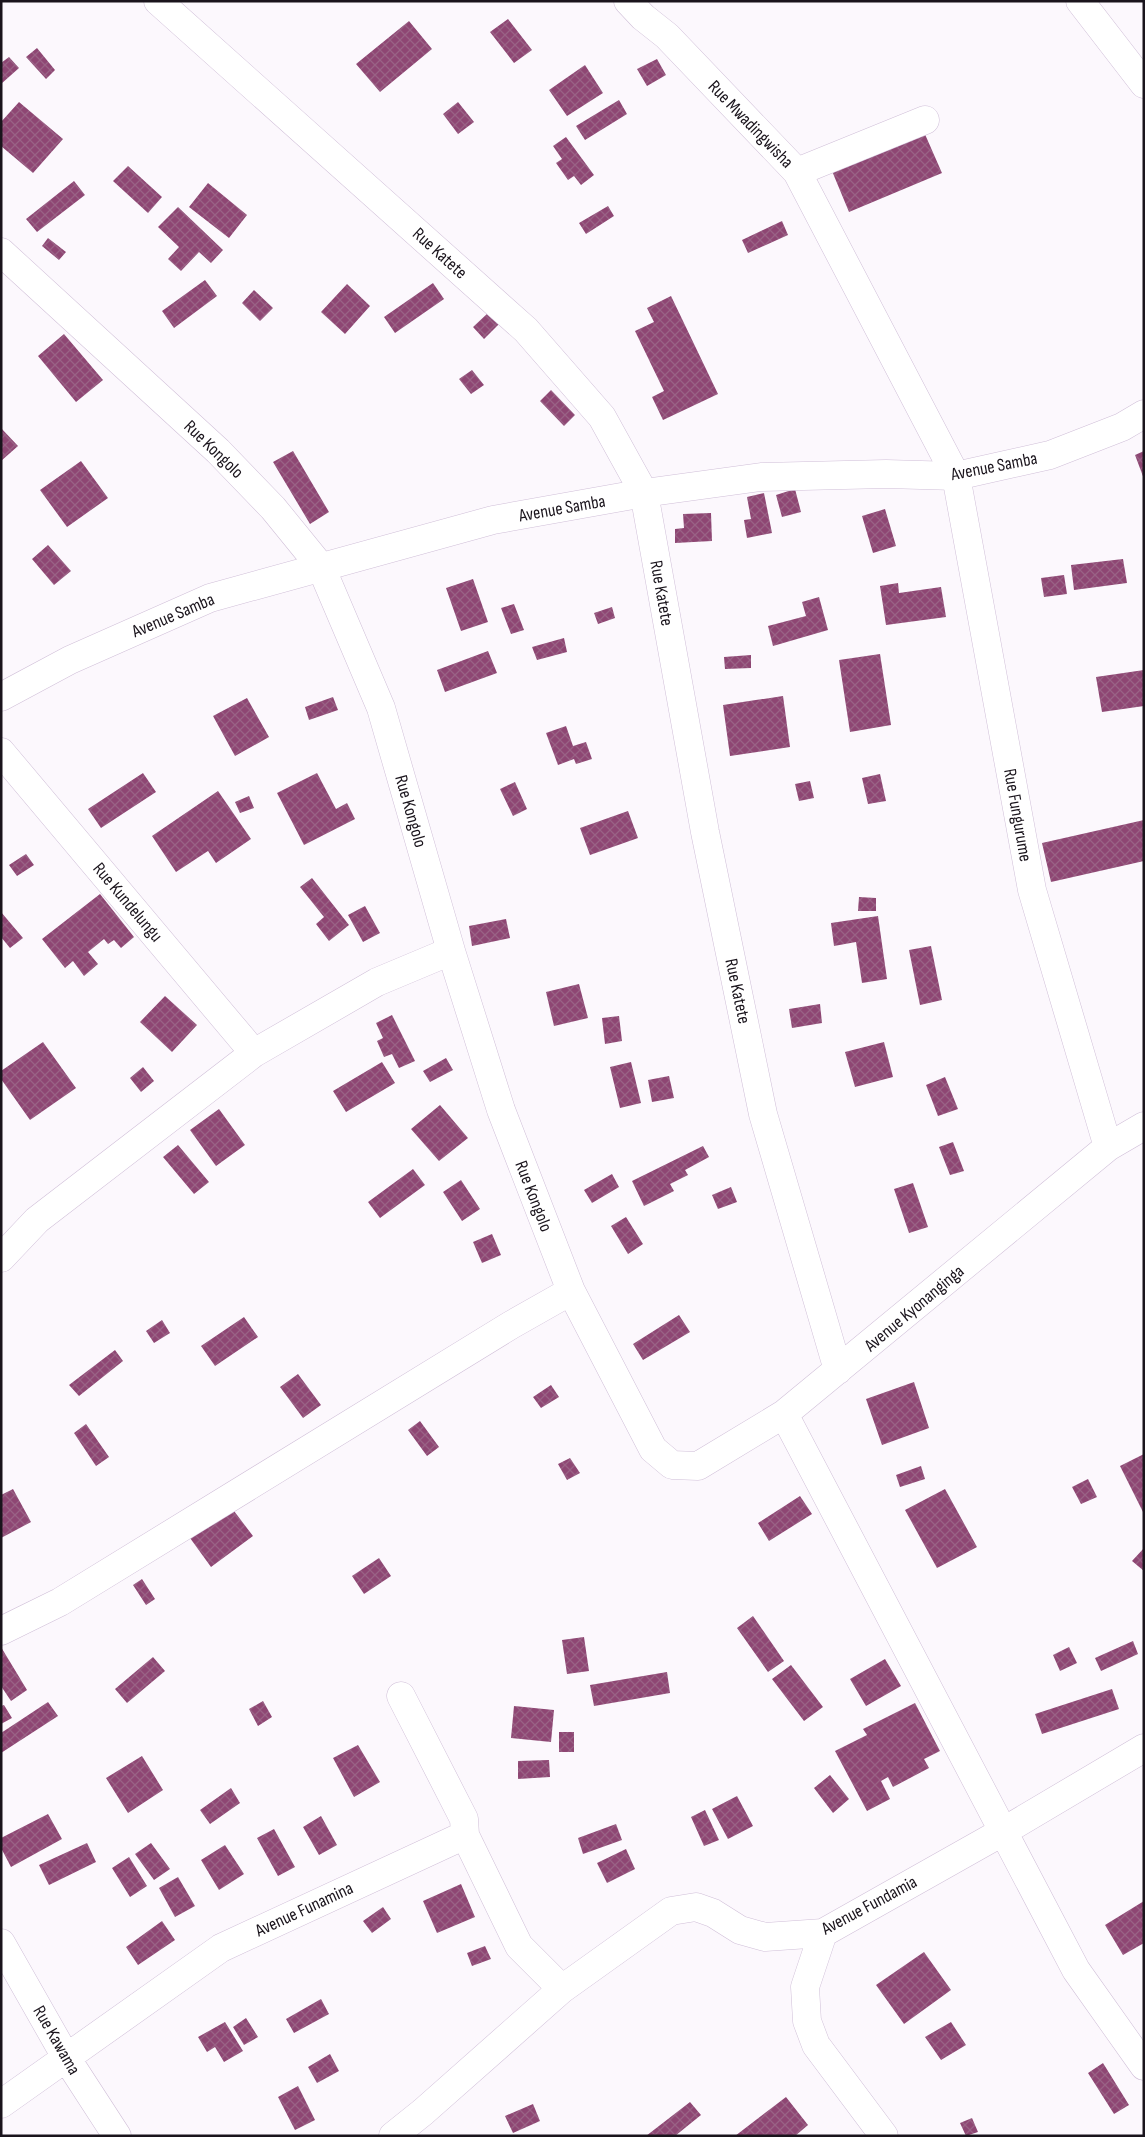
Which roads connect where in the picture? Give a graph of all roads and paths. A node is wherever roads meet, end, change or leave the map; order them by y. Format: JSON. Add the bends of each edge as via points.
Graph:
{"nodes":[{"id":1,"x":158,"y":1,"type":"edge"},
{"id":2,"x":628,"y":1,"type":"edge"},
{"id":3,"x":1080,"y":1,"type":"edge"},
{"id":4,"x":1144,"y":84,"type":"edge"},
{"id":5,"x":925,"y":120,"type":"dead end"},
{"id":6,"x":796,"y":172,"type":"junction"},
{"id":7,"x":1,"y":252,"type":"edge"},
{"id":8,"x":1144,"y":414,"type":"edge"},
{"id":9,"x":956,"y":476,"type":"junction"},
{"id":10,"x":644,"y":493,"type":"junction"},
{"id":11,"x":321,"y":567,"type":"junction"},
{"id":12,"x":1,"y":697,"type":"edge"},
{"id":13,"x":1,"y":752,"type":"edge"},
{"id":14,"x":451,"y":951,"type":"junction"},
{"id":15,"x":254,"y":1053,"type":"junction"},
{"id":16,"x":1144,"y":1126,"type":"edge"},
{"id":17,"x":1108,"y":1147,"type":"junction"},
{"id":18,"x":1,"y":1258,"type":"edge"},
{"id":19,"x":571,"y":1291,"type":"junction"},
{"id":20,"x":838,"y":1370,"type":"junction"},
{"id":21,"x":784,"y":1414,"type":"junction"},
{"id":22,"x":672,"y":1465,"type":"joint"},
{"id":23,"x":1,"y":1631,"type":"edge"},
{"id":24,"x":401,"y":1696,"type":"dead end"},
{"id":25,"x":1144,"y":1748,"type":"edge"},
{"id":26,"x":1004,"y":1831,"type":"junction"},
{"id":27,"x":465,"y":1835,"type":"junction"},
{"id":28,"x":823,"y":1934,"type":"junction"},
{"id":29,"x":1,"y":1943,"type":"edge"},
{"id":30,"x":562,"y":1989,"type":"junction"},
{"id":31,"x":67,"y":2059,"type":"junction"},
{"id":32,"x":1144,"y":2066,"type":"edge"},
{"id":33,"x":1,"y":2104,"type":"edge"},
{"id":34,"x":117,"y":2136,"type":"edge"},
{"id":35,"x":393,"y":2136,"type":"edge"},
{"id":36,"x":884,"y":2136,"type":"edge"}],
"edges":[{"from":1,"to":10,"type":"street","name":"Rue Katete","via":[[526,330],[602,417]]},
{"from":2,"to":6,"type":"street","name":"Rue Mwadingwisha","via":[[667,36]]},
{"from":3,"to":4,"type":"street"},
{"from":5,"to":6,"type":"street","name":"Rue Mwadingwisha"},
{"from":6,"to":9,"type":"street","name":"Rue Fungurume"},
{"from":7,"to":11,"type":"street","name":"Rue Kongolo","via":[[218,451],[273,508]]},
{"from":8,"to":9,"type":"street","name":"Avenue Samba","via":[[1122,427],[1050,455]]},
{"from":9,"to":10,"type":"street","name":"Avenue Samba","via":[[762,476]]},
{"from":9,"to":17,"type":"street","name":"Rue Fungurume","via":[[1032,890]]},
{"from":10,"to":11,"type":"street","name":"Avenue Samba","via":[[493,520]]},
{"from":10,"to":20,"type":"street","name":"Rue Katete","via":[[705,832],[763,1114]]},
{"from":11,"to":12,"type":"street","name":"Avenue Samba","via":[[210,598],[70,660]]},
{"from":11,"to":14,"type":"street","name":"Rue Kongolo","via":[[381,708]]},
{"from":13,"to":15,"type":"street","name":"Rue Kundelungu"},
{"from":14,"to":15,"type":"street","via":[[377,982]]},
{"from":14,"to":19,"type":"street","name":"Rue Kongolo","via":[[501,1110]]},
{"from":15,"to":18,"type":"street","via":[[37,1220]]},
{"from":16,"to":17,"type":"street","name":"Avenue Kyonanginga"},
{"from":17,"to":20,"type":"street","name":"Avenue Kyonanginga"},
{"from":19,"to":22,"type":"street","name":"Rue Kongolo","via":[[652,1449]]},
{"from":19,"to":23,"type":"street","via":[[60,1602]]},
{"from":20,"to":21,"type":"street","name":"Avenue Kyonanginga"},
{"from":21,"to":22,"type":"street","name":"Avenue Kyonanginga","via":[[698,1466]]},
{"from":21,"to":26,"type":"street"},
{"from":24,"to":27,"type":"street","via":[[464,1819]]},
{"from":25,"to":26,"type":"street","name":"Avenue Fundamia"},
{"from":26,"to":28,"type":"street","name":"Avenue Fundamia"},
{"from":26,"to":32,"type":"street","via":[[1076,1970]]},
{"from":27,"to":30,"type":"street","via":[[519,1946]]},
{"from":27,"to":31,"type":"street","name":"Avenue Funamina","via":[[221,1948]]},
{"from":28,"to":30,"type":"street","name":"Avenue Fundamia","via":[[765,1937],[740,1930],[713,1913],[696,1907],[671,1911]]},
{"from":28,"to":36,"type":"street","via":[[805,1987],[807,2021],[816,2045]]},
{"from":29,"to":31,"type":"street","name":"Rue Kawama"},
{"from":30,"to":35,"type":"street","name":"Avenue Fundamia"},
{"from":31,"to":33,"type":"street","name":"Avenue Funamina"},
{"from":31,"to":34,"type":"street","name":"Rue Kawama"}]}
